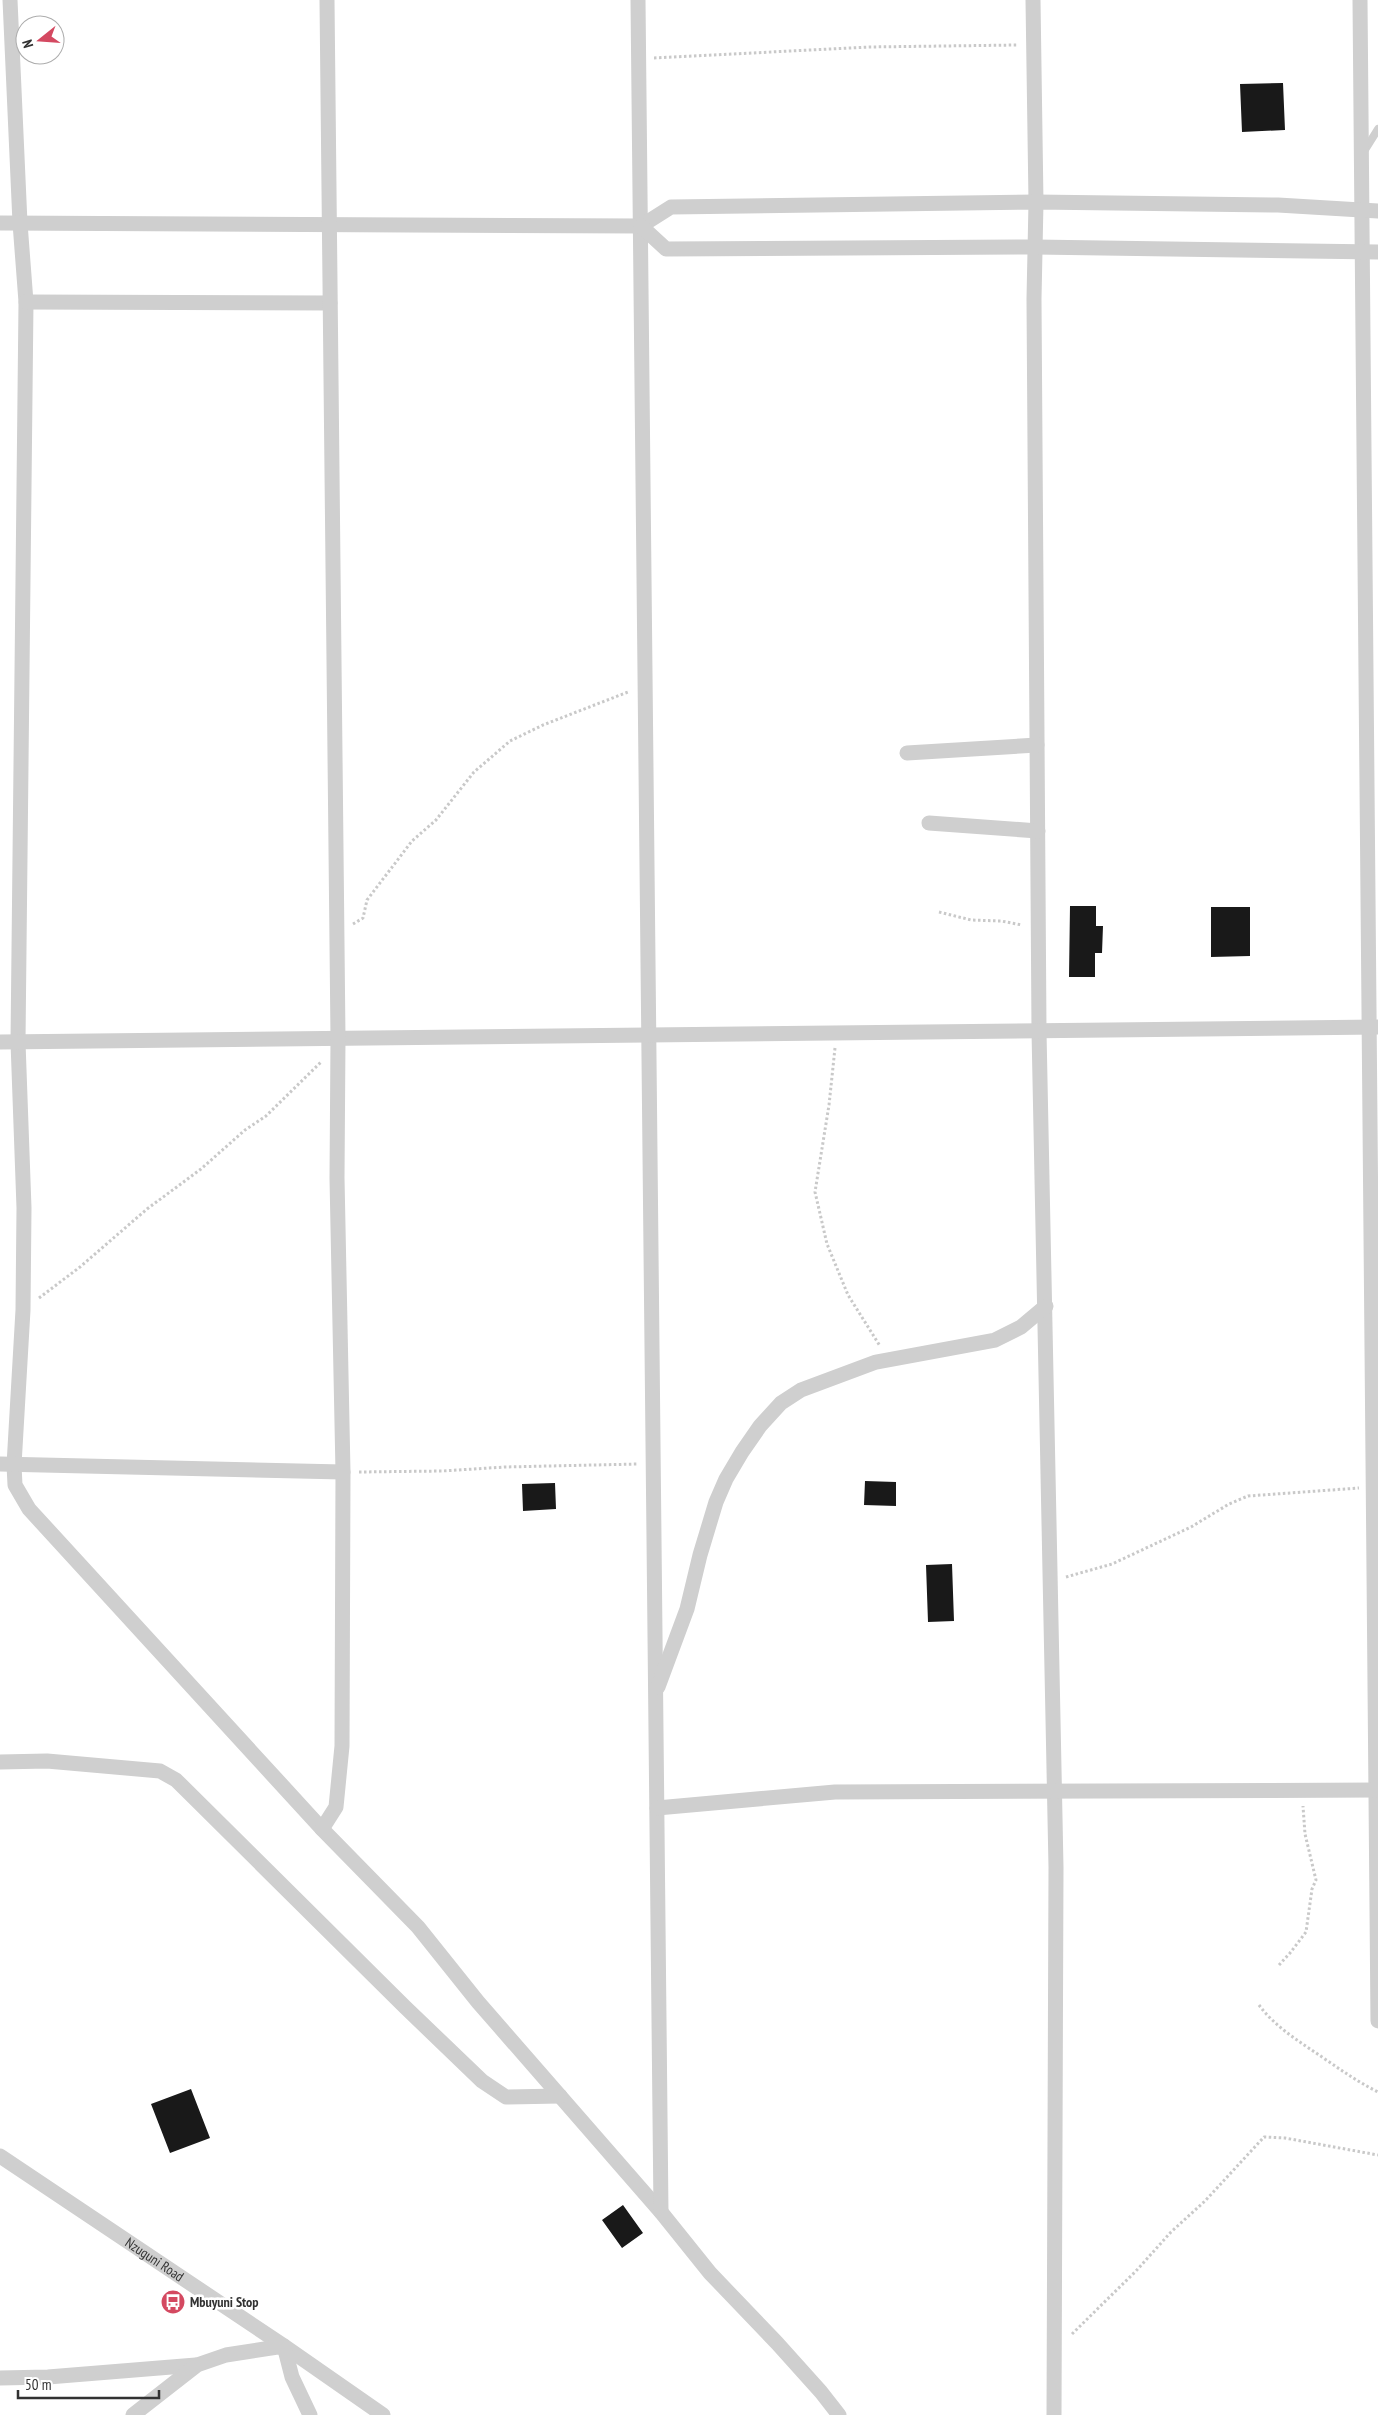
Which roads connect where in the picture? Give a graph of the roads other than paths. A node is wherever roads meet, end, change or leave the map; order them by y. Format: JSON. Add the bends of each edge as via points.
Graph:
{"nodes":[{"id":1,"x":10,"y":0,"type":"edge"},
{"id":2,"x":327,"y":0,"type":"edge"},
{"id":3,"x":638,"y":0,"type":"edge"},
{"id":4,"x":1033,"y":0,"type":"edge"},
{"id":5,"x":1360,"y":0,"type":"edge"},
{"id":6,"x":1378,"y":129,"type":"edge"},
{"id":7,"x":1361,"y":156,"type":"junction"},
{"id":8,"x":1036,"y":202,"type":"junction"},
{"id":9,"x":1370,"y":211,"type":"edge"},
{"id":10,"x":0,"y":223,"type":"edge"},
{"id":11,"x":20,"y":223,"type":"junction"},
{"id":12,"x":329,"y":225,"type":"junction"},
{"id":13,"x":641,"y":226,"type":"junction"},
{"id":14,"x":1035,"y":247,"type":"junction"},
{"id":15,"x":1370,"y":252,"type":"edge"},
{"id":16,"x":26,"y":302,"type":"junction"},
{"id":17,"x":330,"y":302,"type":"junction"},
{"id":18,"x":1371,"y":462,"type":"edge"},
{"id":19,"x":1372,"y":720,"type":"edge"},
{"id":20,"x":1037,"y":744,"type":"junction"},
{"id":21,"x":907,"y":753,"type":"dead end"},
{"id":22,"x":929,"y":823,"type":"dead end"},
{"id":23,"x":1038,"y":831,"type":"junction"},
{"id":24,"x":1375,"y":1025,"type":"edge"},
{"id":25,"x":1039,"y":1031,"type":"junction"},
{"id":26,"x":649,"y":1035,"type":"junction"},
{"id":27,"x":0,"y":1042,"type":"edge"},
{"id":28,"x":18,"y":1042,"type":"junction"},
{"id":29,"x":338,"y":1042,"type":"junction"},
{"id":30,"x":1046,"y":1306,"type":"junction"},
{"id":31,"x":7,"y":1464,"type":"edge"},
{"id":32,"x":343,"y":1472,"type":"junction"},
{"id":33,"x":1376,"y":1487,"type":"edge"},
{"id":34,"x":656,"y":1694,"type":"junction"},
{"id":35,"x":0,"y":1762,"type":"edge"},
{"id":36,"x":1377,"y":1790,"type":"edge"},
{"id":37,"x":1054,"y":1791,"type":"junction"},
{"id":38,"x":657,"y":1808,"type":"junction"},
{"id":39,"x":322,"y":1829,"type":"junction"},
{"id":40,"x":1378,"y":2021,"type":"edge"},
{"id":41,"x":560,"y":2096,"type":"junction"},
{"id":42,"x":0,"y":2156,"type":"edge"},
{"id":43,"x":661,"y":2212,"type":"junction"},
{"id":44,"x":284,"y":2346,"type":"junction"},
{"id":45,"x":197,"y":2365,"type":"junction"},
{"id":46,"x":0,"y":2378,"type":"edge"},
{"id":47,"x":133,"y":2415,"type":"edge"},
{"id":48,"x":310,"y":2415,"type":"edge"},
{"id":49,"x":383,"y":2415,"type":"edge"},
{"id":50,"x":839,"y":2415,"type":"edge"},
{"id":51,"x":1054,"y":2415,"type":"edge"}],
"edges":[{"from":1,"to":11,"type":"street"},
{"from":2,"to":12,"type":"street"},
{"from":3,"to":13,"type":"street"},
{"from":4,"to":8,"type":"street"},
{"from":5,"to":7,"type":"street"},
{"from":6,"to":7,"type":"lane"},
{"from":7,"to":9,"type":"street"},
{"from":8,"to":9,"type":"street","via":[[1278,205]]},
{"from":8,"to":13,"type":"street","via":[[671,208]]},
{"from":8,"to":14,"type":"street"},
{"from":9,"to":15,"type":"street"},
{"from":10,"to":11,"type":"street"},
{"from":11,"to":12,"type":"street"},
{"from":11,"to":16,"type":"street"},
{"from":12,"to":13,"type":"street"},
{"from":12,"to":17,"type":"street"},
{"from":13,"to":14,"type":"street","via":[[666,249]]},
{"from":13,"to":26,"type":"street"},
{"from":14,"to":15,"type":"street"},
{"from":14,"to":20,"type":"street"},
{"from":15,"to":18,"type":"street"},
{"from":16,"to":17,"type":"street"},
{"from":16,"to":28,"type":"street"},
{"from":17,"to":29,"type":"street"},
{"from":18,"to":19,"type":"street"},
{"from":19,"to":24,"type":"street"},
{"from":20,"to":21,"type":"street"},
{"from":20,"to":23,"type":"street"},
{"from":22,"to":23,"type":"street"},
{"from":23,"to":25,"type":"street"},
{"from":24,"to":25,"type":"street"},
{"from":24,"to":33,"type":"street"},
{"from":25,"to":26,"type":"street"},
{"from":25,"to":30,"type":"street"},
{"from":26,"to":29,"type":"street"},
{"from":26,"to":34,"type":"street"},
{"from":27,"to":28,"type":"street"},
{"from":28,"to":29,"type":"street"},
{"from":28,"to":31,"type":"street","via":[[24,1208],[23,1310]]},
{"from":29,"to":32,"type":"street","via":[[337,1178]]},
{"from":30,"to":34,"type":"street","via":[[1021,1327],[995,1340],[890,1359],[801,1390],[781,1403],[760,1426],[726,1479],[716,1502],[687,1609]]},
{"from":30,"to":37,"type":"street"},
{"from":31,"to":32,"type":"street"},
{"from":31,"to":39,"type":"street","via":[[29,1509]]},
{"from":32,"to":39,"type":"street","via":[[342,1746],[336,1807]]},
{"from":33,"to":36,"type":"street"},
{"from":34,"to":38,"type":"street"},
{"from":35,"to":41,"type":"street","via":[[47,1761],[160,1772],[176,1780],[482,2081],[506,2097]]},
{"from":36,"to":37,"type":"street"},
{"from":36,"to":40,"type":"street"},
{"from":37,"to":38,"type":"street","via":[[835,1792]]},
{"from":37,"to":51,"type":"street"},
{"from":38,"to":43,"type":"street"},
{"from":39,"to":41,"type":"street","via":[[418,1926],[478,2002]]},
{"from":41,"to":43,"type":"street"},
{"from":42,"to":44,"type":"street","name":"Nzuguni Road"},
{"from":43,"to":50,"type":"street","via":[[710,2273],[777,2343]]},
{"from":44,"to":45,"type":"street","via":[[226,2355]]},
{"from":44,"to":48,"type":"street","via":[[292,2376]]},
{"from":44,"to":49,"type":"street","name":"Nzuguni Road"},
{"from":45,"to":46,"type":"street"},
{"from":45,"to":47,"type":"street"}]}
